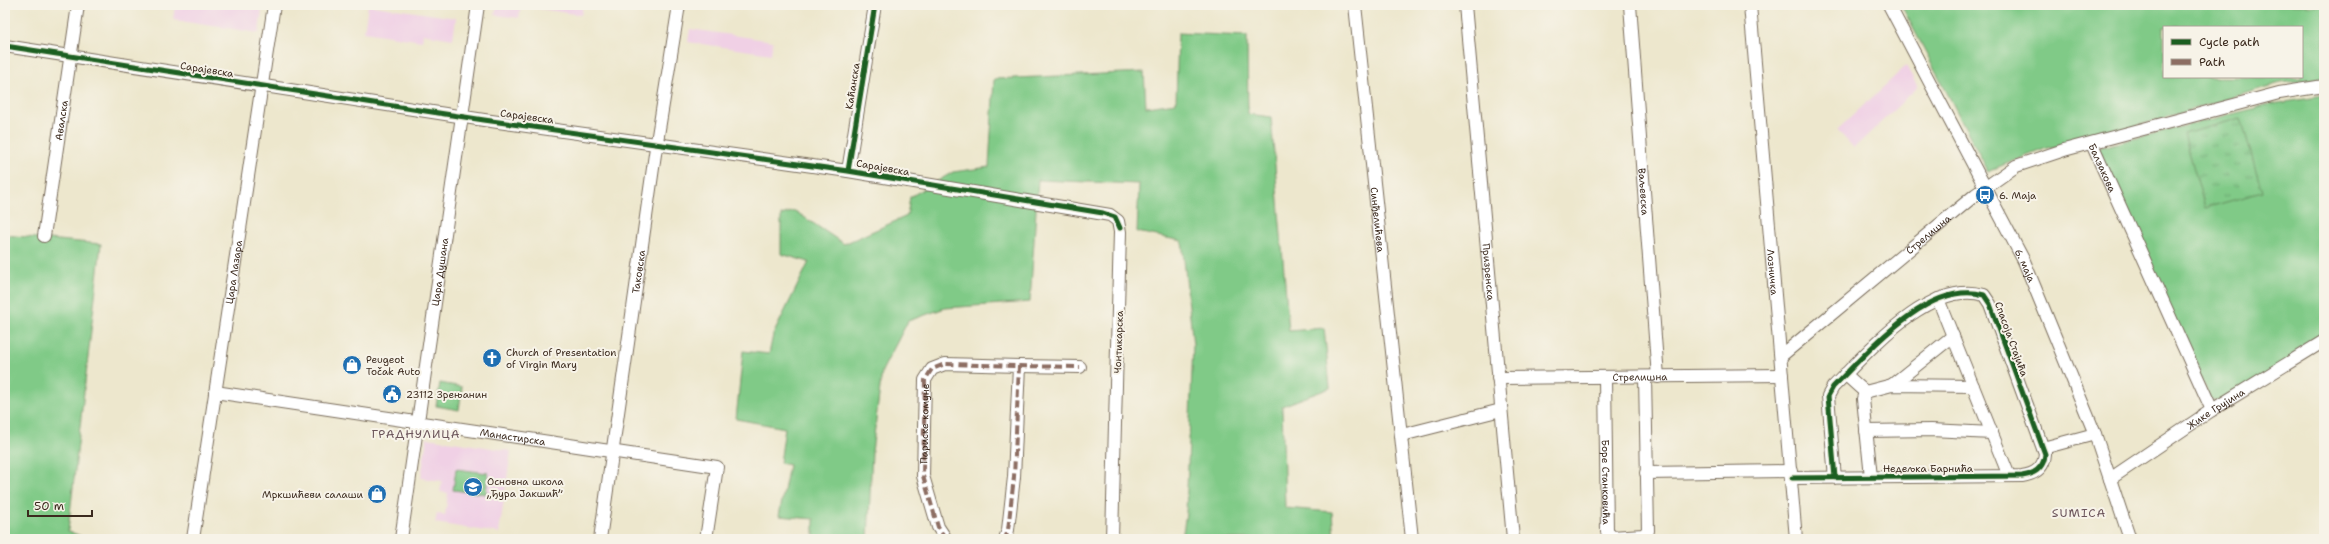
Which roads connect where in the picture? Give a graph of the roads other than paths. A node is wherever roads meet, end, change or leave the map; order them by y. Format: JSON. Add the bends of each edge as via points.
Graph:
{"nodes":[{"id":1,"x":78,"y":5,"type":"edge"},
{"id":2,"x":274,"y":5,"type":"edge"},
{"id":3,"x":478,"y":5,"type":"edge"},
{"id":4,"x":679,"y":5,"type":"edge"},
{"id":5,"x":874,"y":5,"type":"edge"},
{"id":6,"x":1355,"y":5,"type":"edge"},
{"id":7,"x":1465,"y":5,"type":"edge"},
{"id":8,"x":1630,"y":5,"type":"edge"},
{"id":9,"x":1750,"y":5,"type":"edge"},
{"id":10,"x":1889,"y":5,"type":"edge"},
{"id":11,"x":5,"y":46,"type":"edge"},
{"id":12,"x":71,"y":56,"type":"junction"},
{"id":13,"x":261,"y":86,"type":"junction"},
{"id":14,"x":2324,"y":86,"type":"edge"},
{"id":15,"x":462,"y":116,"type":"junction"},
{"id":16,"x":657,"y":143,"type":"junction"},
{"id":17,"x":2092,"y":144,"type":"junction"},
{"id":18,"x":848,"y":171,"type":"junction"},
{"id":19,"x":1985,"y":187,"type":"junction"},
{"id":20,"x":1046,"y":204,"type":"joint"},
{"id":21,"x":44,"y":236,"type":"dead end"},
{"id":22,"x":1938,"y":300,"type":"junction"},
{"id":23,"x":1953,"y":336,"type":"junction"},
{"id":24,"x":2324,"y":341,"type":"edge"},
{"id":25,"x":1781,"y":356,"type":"junction"},
{"id":26,"x":1019,"y":366,"type":"junction"},
{"id":27,"x":1080,"y":367,"type":"dead end"},
{"id":28,"x":1845,"y":374,"type":"junction"},
{"id":29,"x":1782,"y":375,"type":"junction"},
{"id":30,"x":1605,"y":377,"type":"junction"},
{"id":31,"x":1645,"y":377,"type":"junction"},
{"id":32,"x":1658,"y":377,"type":"junction"},
{"id":33,"x":1498,"y":378,"type":"junction"},
{"id":34,"x":1892,"y":385,"type":"junction"},
{"id":35,"x":1973,"y":386,"type":"junction"},
{"id":36,"x":215,"y":392,"type":"junction"},
{"id":37,"x":1866,"y":392,"type":"junction"},
{"id":38,"x":1501,"y":410,"type":"junction"},
{"id":39,"x":2212,"y":410,"type":"junction"},
{"id":40,"x":418,"y":423,"type":"junction"},
{"id":41,"x":1866,"y":431,"type":"junction"},
{"id":42,"x":1992,"y":433,"type":"junction"},
{"id":43,"x":2095,"y":434,"type":"junction"},
{"id":44,"x":1402,"y":435,"type":"junction"},
{"id":45,"x":2043,"y":448,"type":"junction"},
{"id":46,"x":612,"y":452,"type":"junction"},
{"id":47,"x":1646,"y":473,"type":"junction"},
{"id":48,"x":1792,"y":474,"type":"junction"},
{"id":49,"x":2009,"y":476,"type":"junction"},
{"id":50,"x":1871,"y":477,"type":"junction"},
{"id":51,"x":1835,"y":478,"type":"junction"},
{"id":52,"x":2110,"y":479,"type":"junction"},
{"id":53,"x":193,"y":539,"type":"edge"},
{"id":54,"x":401,"y":539,"type":"edge"},
{"id":55,"x":600,"y":539,"type":"edge"},
{"id":56,"x":706,"y":539,"type":"edge"},
{"id":57,"x":946,"y":539,"type":"edge"},
{"id":58,"x":1005,"y":539,"type":"edge"},
{"id":59,"x":1112,"y":539,"type":"edge"},
{"id":60,"x":1412,"y":539,"type":"edge"},
{"id":61,"x":1513,"y":539,"type":"edge"},
{"id":62,"x":1796,"y":539,"type":"edge"},
{"id":63,"x":2130,"y":539,"type":"edge"}],
"edges":[{"from":1,"to":12,"type":"street","name":"Авалска"},
{"from":2,"to":13,"type":"street","name":"Цара Лазара"},
{"from":3,"to":15,"type":"street","name":"Цара Душана"},
{"from":4,"to":16,"type":"street","name":"Таковска"},
{"from":5,"to":18,"type":"street","name":"Каћанска"},
{"from":6,"to":44,"type":"street","name":"Синђелићева"},
{"from":7,"to":33,"type":"street","name":"Призренска"},
{"from":8,"to":32,"type":"street","name":"Ваљевска"},
{"from":9,"to":25,"type":"street","name":"Лозничка"},
{"from":10,"to":19,"type":"street","name":"6. маја"},
{"from":11,"to":12,"type":"street","name":"Сарајевска"},
{"from":12,"to":13,"type":"street","name":"Сарајевска"},
{"from":12,"to":21,"type":"street","name":"Авалска"},
{"from":13,"to":15,"type":"street","name":"Сарајевска"},
{"from":13,"to":36,"type":"street","name":"Цара Лазара"},
{"from":14,"to":17,"type":"street","name":"Балзакова","via":[[2279,93]]},
{"from":15,"to":16,"type":"street","name":"Сарајевска"},
{"from":15,"to":40,"type":"street","name":"Цара Душана"},
{"from":16,"to":18,"type":"street","name":"Сарајевска"},
{"from":16,"to":46,"type":"street","name":"Таковска"},
{"from":17,"to":19,"type":"street","name":"Стрелишна","via":[[2029,160]]},
{"from":17,"to":39,"type":"street","name":"Балзакова"},
{"from":18,"to":20,"type":"street","name":"Сарајевска"},
{"from":19,"to":25,"type":"street","name":"Стрелишна"},
{"from":19,"to":43,"type":"street","name":"6. маја","via":[[2024,261]]},
{"from":20,"to":59,"type":"street","name":"Чонтикарска","via":[[1110,215],[1118,221],[1120,228]]},
{"from":22,"to":23,"type":"street"},
{"from":22,"to":28,"type":"street","name":"Спасоја Стајића","via":[[1916,310]]},
{"from":22,"to":45,"type":"street","name":"Спасоја Стајића","via":[[1962,292],[1976,293],[1988,299]]},
{"from":23,"to":34,"type":"street"},
{"from":23,"to":35,"type":"street"},
{"from":24,"to":39,"type":"street","name":"Жике Грујина"},
{"from":25,"to":29,"type":"street","name":"Лозничка"},
{"from":26,"to":27,"type":"street","name":"Париске комуне"},
{"from":26,"to":57,"type":"street","name":"Париске комуне","via":[[945,364],[927,374],[923,476],[938,527]]},
{"from":26,"to":58,"type":"street","via":[[1014,477]]},
{"from":28,"to":37,"type":"street"},
{"from":28,"to":51,"type":"street","name":"Спасоја Стајића","via":[[1828,396]]},
{"from":29,"to":32,"type":"street","name":"Стрелишна"},
{"from":29,"to":48,"type":"street","name":"Лозничка"},
{"from":30,"to":31,"type":"street","name":"Стрелишна"},
{"from":30,"to":33,"type":"street","name":"Стрелишна"},
{"from":30,"to":47,"type":"street","name":"Боре Станковића","via":[[1607,532],[1612,536],[1643,535],[1648,531]]},
{"from":31,"to":32,"type":"street","name":"Стрелишна"},
{"from":31,"to":47,"type":"street","name":"Боре Станковића"},
{"from":33,"to":38,"type":"street","name":"Призренска"},
{"from":34,"to":35,"type":"street"},
{"from":34,"to":37,"type":"street"},
{"from":35,"to":42,"type":"street"},
{"from":36,"to":40,"type":"street","name":"Манастирска"},
{"from":36,"to":53,"type":"street","name":"Цара Лазара"},
{"from":37,"to":41,"type":"street","via":[[1863,399]]},
{"from":38,"to":44,"type":"street"},
{"from":38,"to":61,"type":"street","name":"Призренска"},
{"from":39,"to":52,"type":"street","name":"Жике Грујина"},
{"from":40,"to":46,"type":"street","name":"Манастирска"},
{"from":40,"to":54,"type":"street","name":"Цара Душана"},
{"from":41,"to":42,"type":"street","via":[[1931,430]]},
{"from":41,"to":50,"type":"street"},
{"from":42,"to":49,"type":"street"},
{"from":43,"to":45,"type":"street"},
{"from":43,"to":52,"type":"street","name":"6. маја"},
{"from":44,"to":60,"type":"street","name":"Синђелићева"},
{"from":45,"to":49,"type":"street","name":"Недељка Барнића","via":[[2044,458],[2036,472]]},
{"from":46,"to":55,"type":"street","name":"Таковска"},
{"from":46,"to":56,"type":"street","name":"Манастирска","via":[[717,467]]},
{"from":47,"to":48,"type":"street"},
{"from":48,"to":51,"type":"street","name":"Недељка Барнића"},
{"from":48,"to":62,"type":"street","name":"Лозничка"},
{"from":49,"to":50,"type":"street","name":"Недељка Барнића"},
{"from":50,"to":51,"type":"street","name":"Недељка Барнића"},
{"from":52,"to":63,"type":"street","name":"6. маја"}]}
